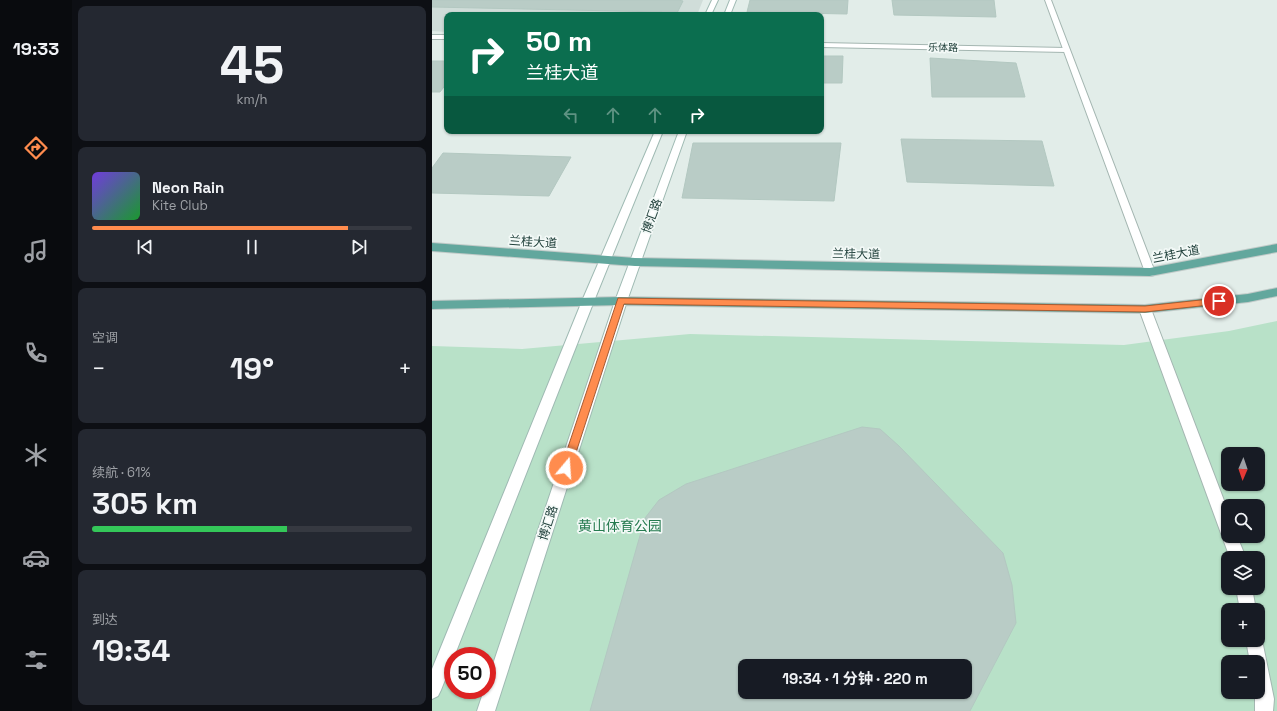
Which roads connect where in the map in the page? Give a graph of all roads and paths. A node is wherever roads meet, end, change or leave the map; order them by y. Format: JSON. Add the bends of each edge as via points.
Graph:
{"nodes":[{"id":1,"x":715,"y":0,"type":"edge"},
{"id":2,"x":733,"y":0,"type":"edge"},
{"id":3,"x":1048,"y":0,"type":"edge"},
{"id":4,"x":709,"y":12,"type":"edge"},
{"id":5,"x":728,"y":12,"type":"edge"},
{"id":6,"x":432,"y":37,"type":"edge"},
{"id":7,"x":444,"y":37,"type":"edge"},
{"id":8,"x":824,"y":45,"type":"edge"},
{"id":9,"x":1066,"y":50,"type":"junction"},
{"id":10,"x":658,"y":134,"type":"edge"},
{"id":11,"x":683,"y":134,"type":"edge"},
{"id":12,"x":432,"y":247,"type":"edge"},
{"id":13,"x":1277,"y":248,"type":"edge"},
{"id":14,"x":605,"y":260,"type":"junction"},
{"id":15,"x":635,"y":262,"type":"junction"},
{"id":16,"x":1150,"y":272,"type":"junction"},
{"id":17,"x":1277,"y":292,"type":"edge"},
{"id":18,"x":588,"y":301,"type":"junction"},
{"id":19,"x":621,"y":301,"type":"junction"},
{"id":20,"x":432,"y":304,"type":"edge"},
{"id":21,"x":1145,"y":309,"type":"junction"},
{"id":22,"x":1221,"y":511,"type":"edge"},
{"id":23,"x":432,"y":690,"type":"edge"},
{"id":24,"x":1265,"y":699,"type":"edge"},
{"id":25,"x":486,"y":711,"type":"edge"},
{"id":26,"x":1264,"y":711,"type":"edge"}],
"edges":[{"from":1,"to":4,"type":"main road"},
{"from":2,"to":5,"type":"main road"},
{"from":3,"to":9,"type":"main road"},
{"from":6,"to":7,"type":"main road"},
{"from":8,"to":9,"type":"main road","name":"乐体路"},
{"from":9,"to":16,"type":"main road"},
{"from":10,"to":14,"type":"main road"},
{"from":11,"to":15,"type":"main road","name":"博汇路"},
{"from":12,"to":14,"type":"main road","name":"兰桂大道"},
{"from":13,"to":16,"type":"main road","name":"兰桂大道"},
{"from":14,"to":15,"type":"main road","name":"兰桂大道"},
{"from":14,"to":18,"type":"main road"},
{"from":15,"to":16,"type":"main road","name":"兰桂大道"},
{"from":15,"to":19,"type":"main road","name":"博汇路"},
{"from":17,"to":21,"type":"main road","via":[[1248,298]]},
{"from":18,"to":19,"type":"main road"},
{"from":18,"to":20,"type":"main road"},
{"from":18,"to":23,"type":"main road"},
{"from":19,"to":21,"type":"main road"},
{"from":19,"to":25,"type":"main road","name":"博汇路"},
{"from":21,"to":22,"type":"main road"},
{"from":24,"to":26,"type":"main road"}]}
